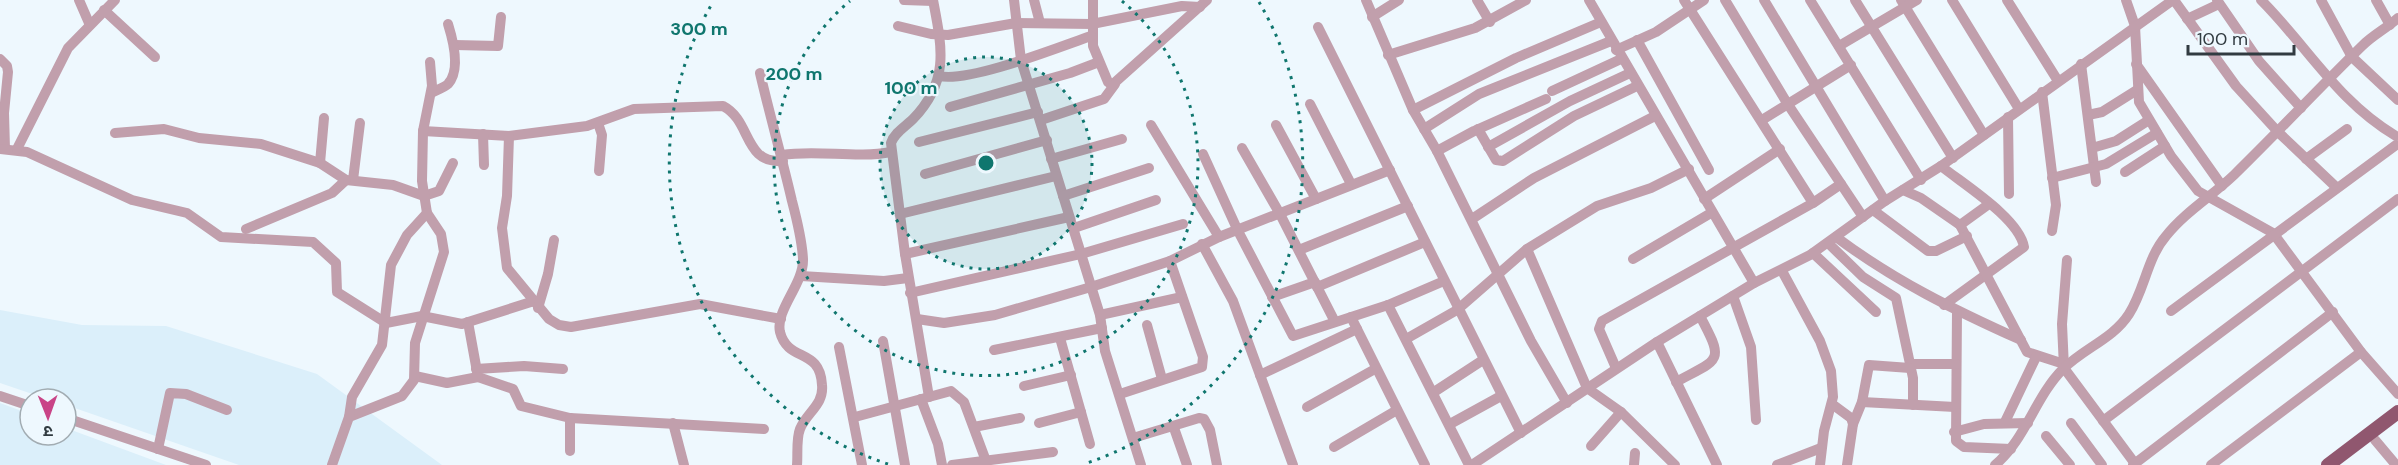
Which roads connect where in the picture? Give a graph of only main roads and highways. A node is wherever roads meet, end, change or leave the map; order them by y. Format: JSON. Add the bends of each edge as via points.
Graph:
{"nodes":[{"id":1,"x":2398,"y":412,"type":"edge"},
{"id":2,"x":2398,"y":422,"type":"edge"},
{"id":3,"x":2328,"y":465,"type":"edge"},
{"id":4,"x":2343,"y":465,"type":"edge"}],
"edges":[{"from":1,"to":3,"type":"main road"},
{"from":2,"to":4,"type":"main road"}]}
